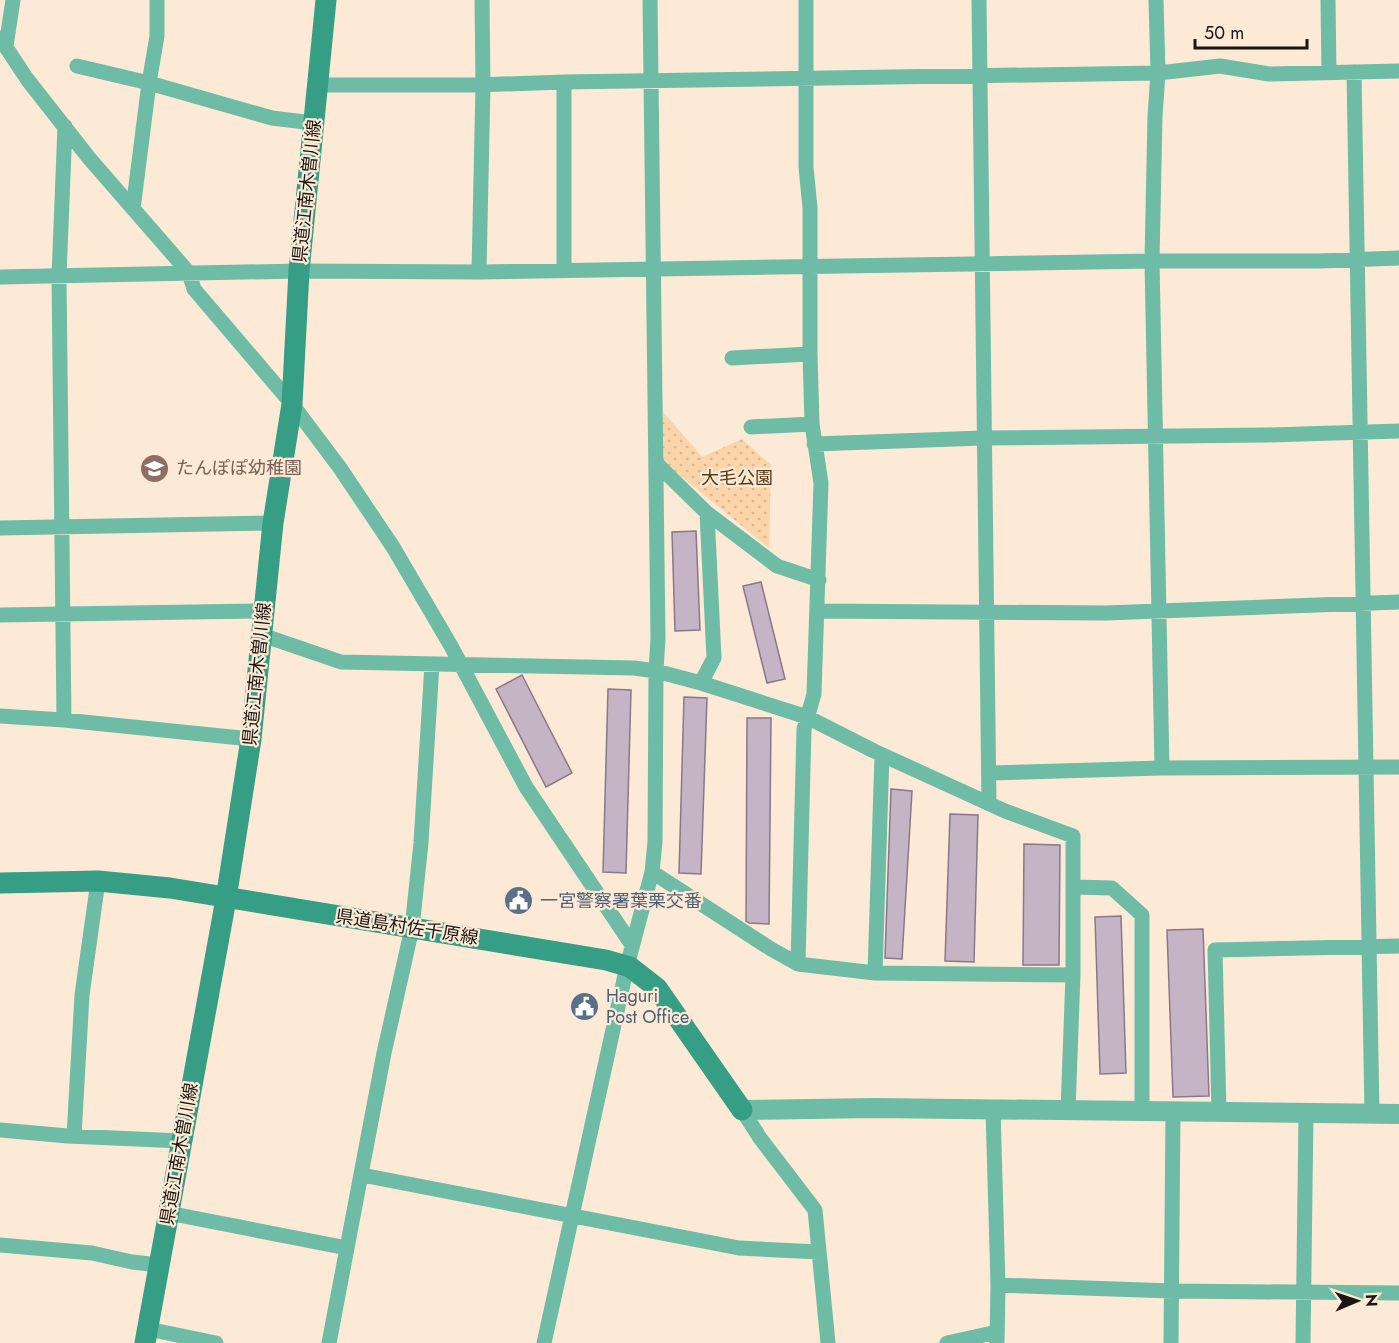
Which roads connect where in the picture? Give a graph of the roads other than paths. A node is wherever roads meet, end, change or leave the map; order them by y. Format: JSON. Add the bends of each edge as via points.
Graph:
{"nodes":[{"id":1,"x":13,"y":0,"type":"edge"},
{"id":2,"x":157,"y":0,"type":"edge"},
{"id":3,"x":326,"y":0,"type":"edge"},
{"id":4,"x":482,"y":0,"type":"edge"},
{"id":5,"x":650,"y":0,"type":"edge"},
{"id":6,"x":806,"y":0,"type":"edge"},
{"id":7,"x":978,"y":0,"type":"edge"},
{"id":8,"x":1156,"y":0,"type":"edge"},
{"id":9,"x":1328,"y":0,"type":"edge"},
{"id":10,"x":3,"y":42,"type":"edge"},
{"id":11,"x":77,"y":66,"type":"dead end"},
{"id":12,"x":1399,"y":71,"type":"edge"},
{"id":13,"x":1354,"y":72,"type":"junction"},
{"id":14,"x":1158,"y":73,"type":"junction"},
{"id":15,"x":1329,"y":73,"type":"junction"},
{"id":16,"x":978,"y":76,"type":"junction"},
{"id":17,"x":806,"y":80,"type":"junction"},
{"id":18,"x":651,"y":81,"type":"junction"},
{"id":19,"x":564,"y":82,"type":"junction"},
{"id":20,"x":149,"y":83,"type":"junction"},
{"id":21,"x":317,"y":85,"type":"junction"},
{"id":22,"x":483,"y":85,"type":"junction"},
{"id":23,"x":314,"y":123,"type":"junction"},
{"id":24,"x":65,"y":126,"type":"junction"},
{"id":25,"x":133,"y":209,"type":"junction"},
{"id":26,"x":1399,"y":258,"type":"edge"},
{"id":27,"x":1358,"y":259,"type":"junction"},
{"id":28,"x":1152,"y":261,"type":"junction"},
{"id":29,"x":982,"y":263,"type":"junction"},
{"id":30,"x":810,"y":266,"type":"junction"},
{"id":31,"x":652,"y":270,"type":"junction"},
{"id":32,"x":299,"y":271,"type":"junction"},
{"id":33,"x":564,"y":271,"type":"junction"},
{"id":34,"x":189,"y":273,"type":"junction"},
{"id":35,"x":479,"y":273,"type":"junction"},
{"id":36,"x":59,"y":276,"type":"junction"},
{"id":37,"x":0,"y":277,"type":"edge"},
{"id":38,"x":810,"y":354,"type":"junction"},
{"id":39,"x":732,"y":358,"type":"dead end"},
{"id":40,"x":292,"y":404,"type":"junction"},
{"id":41,"x":812,"y":424,"type":"junction"},
{"id":42,"x":751,"y":427,"type":"dead end"},
{"id":43,"x":1399,"y":431,"type":"edge"},
{"id":44,"x":1361,"y":432,"type":"junction"},
{"id":45,"x":1155,"y":437,"type":"junction"},
{"id":46,"x":983,"y":438,"type":"junction"},
{"id":47,"x":814,"y":444,"type":"junction"},
{"id":48,"x":656,"y":463,"type":"junction"},
{"id":49,"x":707,"y":513,"type":"junction"},
{"id":50,"x":273,"y":523,"type":"junction"},
{"id":51,"x":0,"y":528,"type":"edge"},
{"id":52,"x":61,"y":528,"type":"junction"},
{"id":53,"x":819,"y":580,"type":"junction"},
{"id":54,"x":1399,"y":603,"type":"edge"},
{"id":55,"x":1363,"y":604,"type":"junction"},
{"id":56,"x":264,"y":611,"type":"junction"},
{"id":57,"x":818,"y":611,"type":"junction"},
{"id":58,"x":986,"y":611,"type":"junction"},
{"id":59,"x":1160,"y":611,"type":"junction"},
{"id":60,"x":0,"y":615,"type":"edge"},
{"id":61,"x":63,"y":615,"type":"junction"},
{"id":62,"x":262,"y":635,"type":"junction"},
{"id":63,"x":432,"y":664,"type":"junction"},
{"id":64,"x":462,"y":665,"type":"junction"},
{"id":65,"x":656,"y":671,"type":"junction"},
{"id":66,"x":701,"y":683,"type":"junction"},
{"id":67,"x":0,"y":717,"type":"edge"},
{"id":68,"x":807,"y":717,"type":"junction"},
{"id":69,"x":64,"y":720,"type":"junction"},
{"id":70,"x":251,"y":739,"type":"junction"},
{"id":71,"x":882,"y":754,"type":"junction"},
{"id":72,"x":1399,"y":767,"type":"edge"},
{"id":73,"x":1162,"y":768,"type":"junction"},
{"id":74,"x":1365,"y":768,"type":"junction"},
{"id":75,"x":990,"y":773,"type":"junction"},
{"id":76,"x":989,"y":804,"type":"junction"},
{"id":77,"x":652,"y":872,"type":"junction"},
{"id":78,"x":98,"y":881,"type":"junction"},
{"id":79,"x":0,"y":883,"type":"edge"},
{"id":80,"x":1073,"y":887,"type":"junction"},
{"id":81,"x":226,"y":899,"type":"junction"},
{"id":82,"x":412,"y":928,"type":"junction"},
{"id":83,"x":632,"y":945,"type":"junction"},
{"id":84,"x":1369,"y":946,"type":"junction"},
{"id":85,"x":1399,"y":946,"type":"edge"},
{"id":86,"x":798,"y":964,"type":"junction"},
{"id":87,"x":627,"y":966,"type":"junction"},
{"id":88,"x":875,"y":973,"type":"junction"},
{"id":89,"x":1073,"y":975,"type":"junction"},
{"id":90,"x":993,"y":1109,"type":"junction"},
{"id":91,"x":742,"y":1110,"type":"junction"},
{"id":92,"x":1068,"y":1110,"type":"junction"},
{"id":93,"x":1142,"y":1111,"type":"junction"},
{"id":94,"x":1173,"y":1112,"type":"junction"},
{"id":95,"x":1219,"y":1112,"type":"junction"},
{"id":96,"x":1306,"y":1114,"type":"junction"},
{"id":97,"x":1399,"y":1114,"type":"edge"},
{"id":98,"x":1372,"y":1115,"type":"junction"},
{"id":99,"x":0,"y":1130,"type":"edge"},
{"id":100,"x":74,"y":1136,"type":"junction"},
{"id":101,"x":182,"y":1141,"type":"junction"},
{"id":102,"x":362,"y":1175,"type":"junction"},
{"id":103,"x":168,"y":1213,"type":"junction"},
{"id":104,"x":571,"y":1216,"type":"junction"},
{"id":105,"x":0,"y":1245,"type":"edge"},
{"id":106,"x":347,"y":1248,"type":"junction"},
{"id":107,"x":819,"y":1252,"type":"junction"},
{"id":108,"x":159,"y":1265,"type":"junction"},
{"id":109,"x":998,"y":1285,"type":"junction"},
{"id":110,"x":1172,"y":1291,"type":"junction"},
{"id":111,"x":1302,"y":1292,"type":"junction"},
{"id":112,"x":1399,"y":1293,"type":"edge"},
{"id":113,"x":146,"y":1336,"type":"edge"},
{"id":114,"x":997,"y":1337,"type":"edge"},
{"id":115,"x":216,"y":1343,"type":"edge"},
{"id":116,"x":329,"y":1343,"type":"edge"},
{"id":117,"x":544,"y":1343,"type":"edge"},
{"id":118,"x":828,"y":1343,"type":"edge"},
{"id":119,"x":947,"y":1343,"type":"edge"},
{"id":120,"x":1171,"y":1343,"type":"edge"},
{"id":121,"x":1303,"y":1343,"type":"edge"}],
"edges":[{"from":1,"to":10,"type":"street"},
{"from":2,"to":20,"type":"street","via":[[157,36]]},
{"from":3,"to":21,"type":"main road","name":"県道江南木曽川線"},
{"from":4,"to":22,"type":"street"},
{"from":5,"to":18,"type":"street"},
{"from":6,"to":17,"type":"street"},
{"from":7,"to":16,"type":"street"},
{"from":8,"to":14,"type":"street"},
{"from":9,"to":15,"type":"street"},
{"from":10,"to":24,"type":"street"},
{"from":11,"to":20,"type":"street"},
{"from":12,"to":13,"type":"street"},
{"from":13,"to":15,"type":"street"},
{"from":13,"to":27,"type":"street"},
{"from":14,"to":15,"type":"street","via":[[1220,66],[1269,74]]},
{"from":14,"to":16,"type":"street"},
{"from":14,"to":28,"type":"street"},
{"from":16,"to":17,"type":"street"},
{"from":16,"to":29,"type":"street"},
{"from":17,"to":18,"type":"street"},
{"from":17,"to":30,"type":"street"},
{"from":18,"to":19,"type":"street"},
{"from":18,"to":31,"type":"street"},
{"from":19,"to":22,"type":"street"},
{"from":19,"to":33,"type":"street"},
{"from":20,"to":23,"type":"street","via":[[272,118]]},
{"from":20,"to":25,"type":"street"},
{"from":21,"to":22,"type":"street"},
{"from":21,"to":23,"type":"main road","name":"県道江南木曽川線"},
{"from":22,"to":35,"type":"street"},
{"from":23,"to":32,"type":"main road","name":"県道江南木曽川線"},
{"from":24,"to":25,"type":"street"},
{"from":24,"to":36,"type":"street"},
{"from":25,"to":34,"type":"street"},
{"from":26,"to":27,"type":"street"},
{"from":27,"to":28,"type":"street"},
{"from":27,"to":44,"type":"street"},
{"from":28,"to":29,"type":"street"},
{"from":28,"to":45,"type":"street"},
{"from":29,"to":30,"type":"street"},
{"from":29,"to":46,"type":"street"},
{"from":30,"to":31,"type":"street"},
{"from":30,"to":38,"type":"street"},
{"from":31,"to":33,"type":"street"},
{"from":31,"to":48,"type":"street"},
{"from":32,"to":34,"type":"street"},
{"from":32,"to":35,"type":"street"},
{"from":32,"to":40,"type":"main road","name":"県道江南木曽川線"},
{"from":33,"to":35,"type":"street"},
{"from":34,"to":36,"type":"street"},
{"from":34,"to":40,"type":"street","via":[[194,289]]},
{"from":36,"to":37,"type":"street"},
{"from":36,"to":52,"type":"street"},
{"from":38,"to":39,"type":"street"},
{"from":38,"to":41,"type":"street"},
{"from":40,"to":50,"type":"main road","name":"県道江南木曽川線"},
{"from":40,"to":64,"type":"street","via":[[393,547]]},
{"from":41,"to":42,"type":"street"},
{"from":41,"to":47,"type":"street"},
{"from":43,"to":44,"type":"street"},
{"from":44,"to":45,"type":"street"},
{"from":44,"to":55,"type":"street"},
{"from":45,"to":46,"type":"street"},
{"from":45,"to":59,"type":"street"},
{"from":46,"to":47,"type":"street"},
{"from":46,"to":58,"type":"street"},
{"from":47,"to":53,"type":"street","via":[[821,483]]},
{"from":48,"to":49,"type":"street"},
{"from":48,"to":65,"type":"street"},
{"from":49,"to":53,"type":"street","via":[[777,566]]},
{"from":49,"to":66,"type":"street","via":[[714,658]]},
{"from":50,"to":52,"type":"street"},
{"from":50,"to":56,"type":"main road","name":"県道江南木曽川線"},
{"from":51,"to":52,"type":"street"},
{"from":52,"to":61,"type":"street"},
{"from":53,"to":57,"type":"street"},
{"from":54,"to":55,"type":"street"},
{"from":55,"to":59,"type":"street"},
{"from":55,"to":74,"type":"street"},
{"from":56,"to":61,"type":"street"},
{"from":56,"to":62,"type":"main road","name":"県道江南木曽川線"},
{"from":57,"to":58,"type":"street"},
{"from":57,"to":68,"type":"street","via":[[814,694]]},
{"from":58,"to":59,"type":"street"},
{"from":58,"to":75,"type":"street"},
{"from":59,"to":73,"type":"street"},
{"from":60,"to":61,"type":"street"},
{"from":61,"to":69,"type":"street"},
{"from":62,"to":63,"type":"street","via":[[341,662]]},
{"from":62,"to":70,"type":"main road","name":"県道江南木曽川線"},
{"from":63,"to":64,"type":"street"},
{"from":63,"to":82,"type":"street"},
{"from":64,"to":65,"type":"street"},
{"from":64,"to":83,"type":"street","via":[[526,787]]},
{"from":65,"to":66,"type":"street"},
{"from":65,"to":77,"type":"street"},
{"from":66,"to":68,"type":"street"},
{"from":67,"to":69,"type":"street"},
{"from":68,"to":71,"type":"street"},
{"from":68,"to":86,"type":"street"},
{"from":69,"to":70,"type":"street"},
{"from":70,"to":81,"type":"main road","name":"県道江南木曽川線"},
{"from":71,"to":76,"type":"street"},
{"from":71,"to":88,"type":"street"},
{"from":72,"to":74,"type":"street"},
{"from":73,"to":74,"type":"street"},
{"from":73,"to":75,"type":"street"},
{"from":74,"to":84,"type":"street"},
{"from":75,"to":76,"type":"street"},
{"from":76,"to":80,"type":"street","via":[[1073,836]]},
{"from":77,"to":83,"type":"street"},
{"from":77,"to":86,"type":"street"},
{"from":78,"to":79,"type":"main road","name":"県道島村佐千原線"},
{"from":78,"to":81,"type":"main road","name":"県道島村佐千原線","via":[[170,888]]},
{"from":78,"to":100,"type":"street","via":[[82,995]]},
{"from":80,"to":89,"type":"street"},
{"from":80,"to":93,"type":"street","via":[[1112,888],[1142,915]]},
{"from":81,"to":82,"type":"main road","name":"県道島村佐千原線"},
{"from":81,"to":101,"type":"main road","name":"県道江南木曽川線"},
{"from":82,"to":87,"type":"main road","name":"県道島村佐千原線"},
{"from":82,"to":102,"type":"street"},
{"from":83,"to":87,"type":"street"},
{"from":84,"to":85,"type":"street"},
{"from":84,"to":95,"type":"street","via":[[1215,950]]},
{"from":84,"to":98,"type":"street"},
{"from":86,"to":88,"type":"street"},
{"from":87,"to":91,"type":"main road","name":"県道島村佐千原線","via":[[657,988]]},
{"from":87,"to":104,"type":"street"},
{"from":88,"to":89,"type":"street"},
{"from":89,"to":92,"type":"street"},
{"from":90,"to":91,"type":"street"},
{"from":90,"to":92,"type":"street"},
{"from":90,"to":109,"type":"street"},
{"from":91,"to":107,"type":"street","via":[[815,1210]]},
{"from":92,"to":93,"type":"street"},
{"from":93,"to":94,"type":"street"},
{"from":94,"to":95,"type":"street"},
{"from":94,"to":110,"type":"street"},
{"from":95,"to":96,"type":"street"},
{"from":96,"to":98,"type":"street"},
{"from":96,"to":111,"type":"street"},
{"from":97,"to":98,"type":"street"},
{"from":99,"to":100,"type":"street"},
{"from":100,"to":101,"type":"street"},
{"from":101,"to":103,"type":"main road","name":"県道江南木曽川線"},
{"from":102,"to":104,"type":"street"},
{"from":102,"to":106,"type":"street"},
{"from":103,"to":106,"type":"street"},
{"from":103,"to":108,"type":"main road","name":"県道江南木曽川線"},
{"from":104,"to":107,"type":"street","via":[[739,1248]]},
{"from":104,"to":117,"type":"street"},
{"from":105,"to":108,"type":"street","via":[[92,1253]]},
{"from":106,"to":116,"type":"street"},
{"from":107,"to":118,"type":"street"},
{"from":108,"to":113,"type":"main road","name":"県道江南木曽川線"},
{"from":109,"to":110,"type":"street"},
{"from":109,"to":114,"type":"street"},
{"from":110,"to":111,"type":"street"},
{"from":110,"to":120,"type":"street"},
{"from":111,"to":112,"type":"street"},
{"from":111,"to":121,"type":"street"},
{"from":113,"to":115,"type":"street"},
{"from":114,"to":119,"type":"street"}]}
